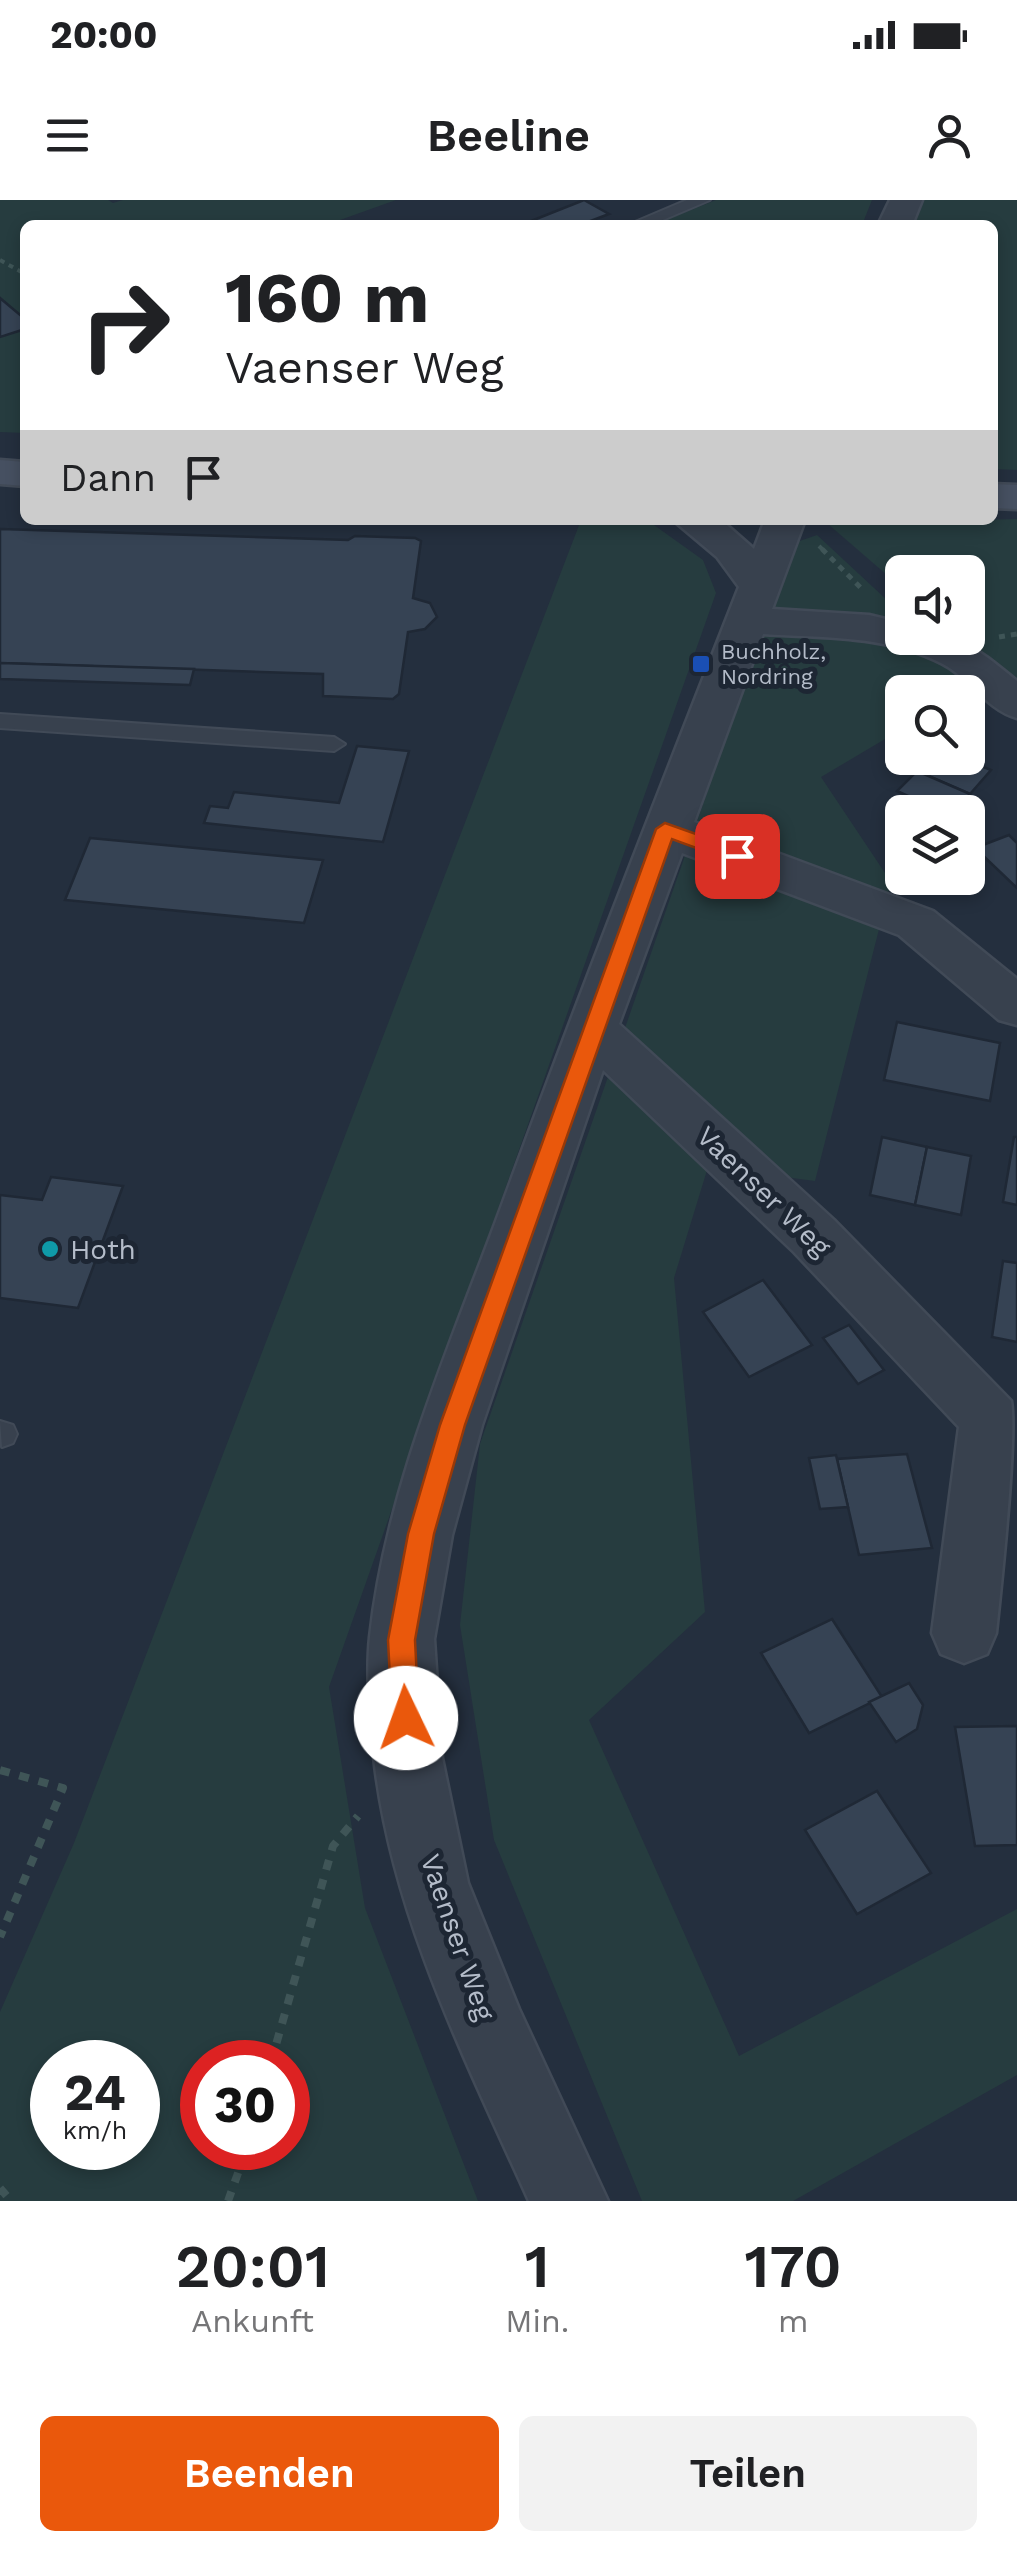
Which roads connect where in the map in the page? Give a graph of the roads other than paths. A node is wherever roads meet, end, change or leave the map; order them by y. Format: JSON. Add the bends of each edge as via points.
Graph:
{"nodes":[{"id":1,"x":702,"y":200,"type":"edge"},
{"id":2,"x":649,"y":220,"type":"edge"},
{"id":3,"x":700,"y":525,"type":"edge"},
{"id":4,"x":783,"y":525,"type":"edge"},
{"id":5,"x":753,"y":603,"type":"junction"},
{"id":6,"x":885,"y":632,"type":"edge"},
{"id":7,"x":959,"y":655,"type":"edge"},
{"id":8,"x":1017,"y":704,"type":"edge"},
{"id":9,"x":9,"y":722,"type":"edge"},
{"id":10,"x":0,"y":743,"type":"edge"},
{"id":11,"x":334,"y":744,"type":"dead end"},
{"id":12,"x":665,"y":829,"type":"junction"},
{"id":13,"x":1017,"y":1007,"type":"edge"},
{"id":14,"x":592,"y":1029,"type":"junction"},
{"id":15,"x":964,"y":1633,"type":"dead end"},
{"id":16,"x":569,"y":2201,"type":"edge"}],
"edges":[{"from":1,"to":2,"type":"lane"},
{"from":3,"to":5,"type":"street","via":[[744,560]]},
{"from":4,"to":5,"type":"street","name":"Vaenser Weg"},
{"from":5,"to":6,"type":"street"},
{"from":5,"to":12,"type":"street","name":"Vaenser Weg"},
{"from":7,"to":8,"type":"street"},
{"from":9,"to":10,"type":"lane"},
{"from":9,"to":11,"type":"lane"},
{"from":12,"to":13,"type":"street","via":[[916,923]]},
{"from":12,"to":14,"type":"street","name":"Vaenser Weg"},
{"from":14,"to":15,"type":"street","name":"Vaenser Weg","via":[[814,1236],[990,1419]]},
{"from":14,"to":16,"type":"street","name":"Vaenser Weg","via":[[452,1425],[421,1534],[402,1640],[408,1758],[433,1883],[490,2030]]}]}
